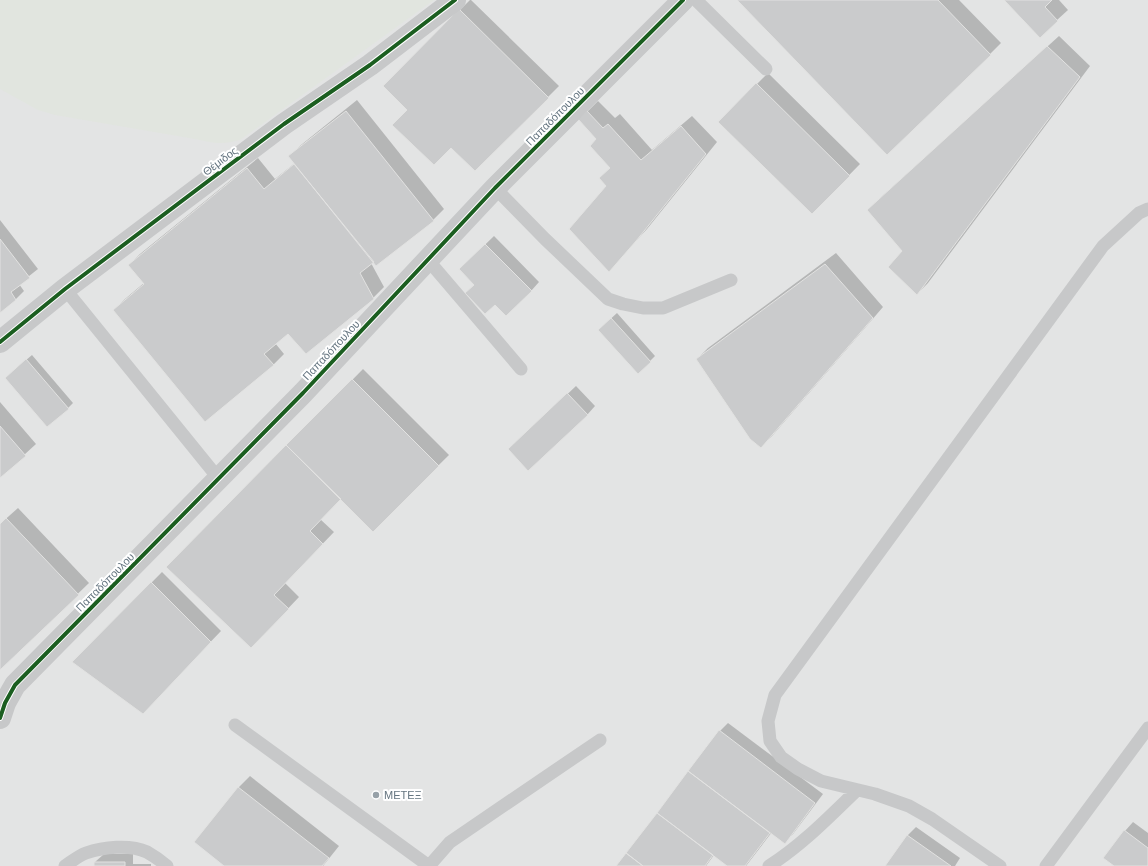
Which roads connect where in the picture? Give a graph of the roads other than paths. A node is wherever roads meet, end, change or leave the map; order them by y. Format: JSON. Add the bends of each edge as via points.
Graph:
{"nodes":[{"id":1,"x":455,"y":0,"type":"edge"},
{"id":2,"x":683,"y":0,"type":"edge"},
{"id":3,"x":696,"y":0,"type":"edge"},
{"id":4,"x":766,"y":69,"type":"dead end"},
{"id":5,"x":495,"y":188,"type":"junction"},
{"id":6,"x":1148,"y":209,"type":"edge"},
{"id":7,"x":428,"y":260,"type":"junction"},
{"id":8,"x":731,"y":280,"type":"dead end"},
{"id":9,"x":65,"y":289,"type":"junction"},
{"id":10,"x":0,"y":342,"type":"edge"},
{"id":11,"x":521,"y":369,"type":"dead end"},
{"id":12,"x":219,"y":480,"type":"junction"},
{"id":13,"x":0,"y":718,"type":"edge"},
{"id":14,"x":235,"y":725,"type":"dead end"},
{"id":15,"x":1148,"y":728,"type":"edge"},
{"id":16,"x":600,"y":740,"type":"dead end"},
{"id":17,"x":857,"y":790,"type":"junction"},
{"id":18,"x":65,"y":866,"type":"edge"},
{"id":19,"x":167,"y":866,"type":"edge"},
{"id":20,"x":429,"y":866,"type":"edge"},
{"id":21,"x":769,"y":866,"type":"edge"},
{"id":22,"x":1000,"y":866,"type":"edge"},
{"id":23,"x":1046,"y":866,"type":"edge"}],
"edges":[{"from":1,"to":9,"type":"street","name":"Θέμιδος","via":[[370,65],[284,124]]},
{"from":2,"to":5,"type":"street","name":"Παπαδόπουλου"},
{"from":3,"to":4,"type":"lane"},
{"from":5,"to":7,"type":"street","name":"Παπαδόπουλου"},
{"from":5,"to":8,"type":"lane","via":[[608,299],[643,308],[663,308]]},
{"from":6,"to":17,"type":"lane","via":[[1139,213],[1103,246],[775,695],[768,721],[770,741],[781,757],[821,782]]},
{"from":7,"to":11,"type":"lane"},
{"from":7,"to":12,"type":"street","name":"Παπαδόπουλου"},
{"from":9,"to":10,"type":"street","name":"Θέμιδος"},
{"from":9,"to":12,"type":"lane"},
{"from":12,"to":13,"type":"street","name":"Παπαδόπουλου","via":[[15,686]]},
{"from":14,"to":20,"type":"lane"},
{"from":15,"to":23,"type":"lane"},
{"from":16,"to":20,"type":"lane","via":[[450,842]]},
{"from":17,"to":21,"type":"lane","via":[[811,834]]},
{"from":17,"to":22,"type":"lane","via":[[910,806]]},
{"from":18,"to":19,"type":"lane","via":[[86,853],[116,847],[146,852]]}]}
